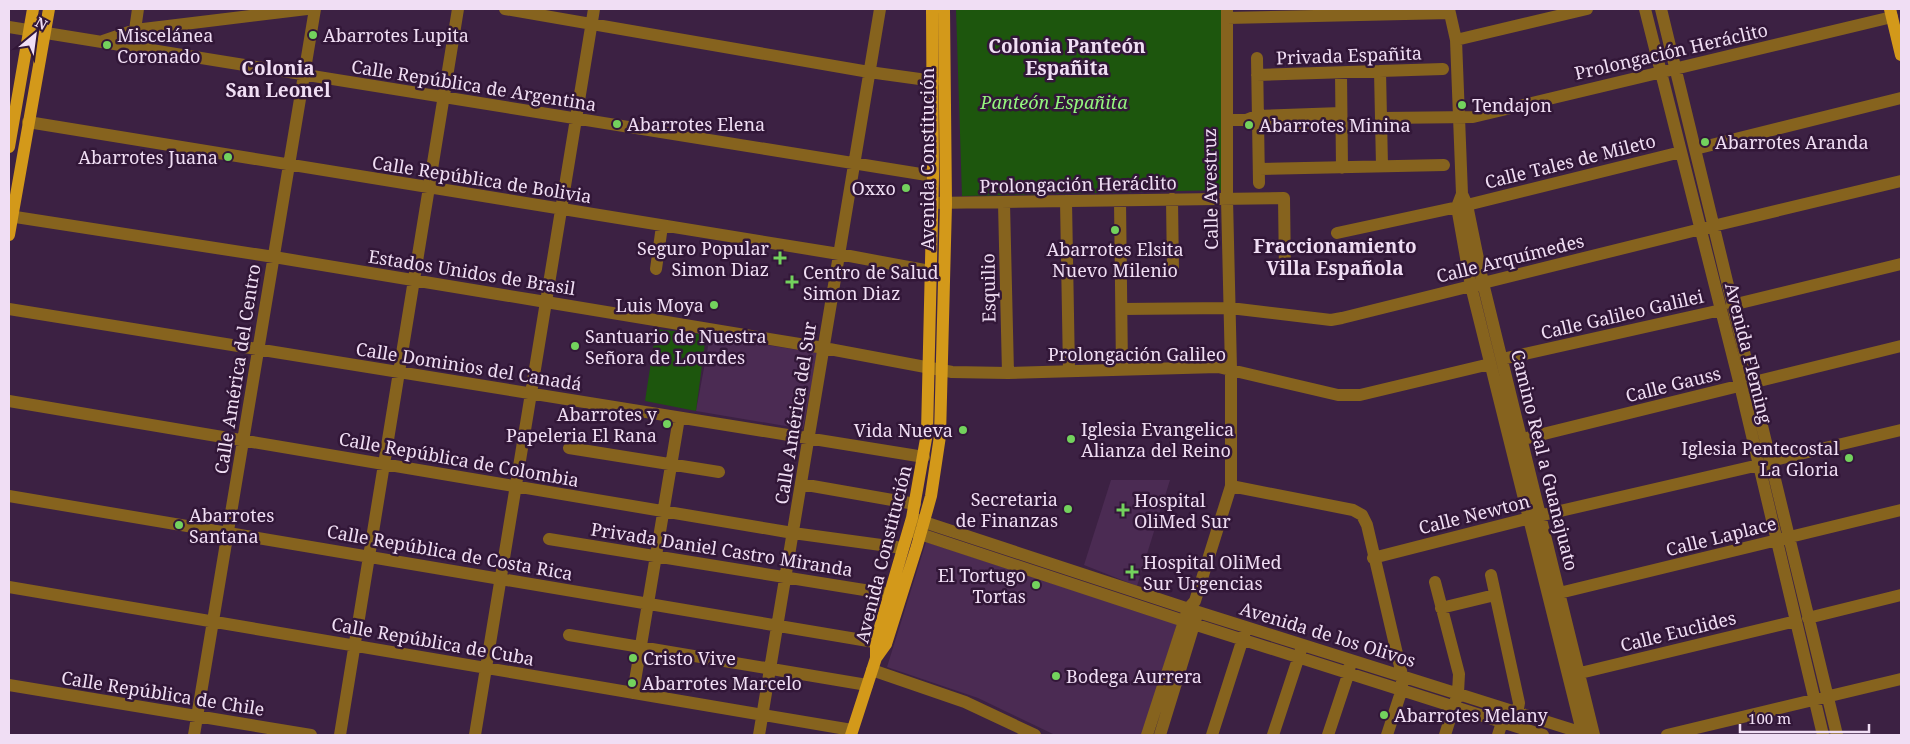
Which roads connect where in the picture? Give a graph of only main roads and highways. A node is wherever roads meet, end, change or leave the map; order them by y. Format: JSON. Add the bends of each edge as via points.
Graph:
{"nodes":[{"id":1,"x":33,"y":9,"type":"edge"},
{"id":2,"x":49,"y":9,"type":"edge"},
{"id":3,"x":932,"y":9,"type":"edge"},
{"id":4,"x":944,"y":9,"type":"edge"},
{"id":5,"x":1891,"y":13,"type":"edge"},
{"id":6,"x":1901,"y":55,"type":"edge"},
{"id":7,"x":11,"y":121,"type":"edge"},
{"id":8,"x":9,"y":147,"type":"edge"},
{"id":9,"x":10,"y":216,"type":"edge"},
{"id":10,"x":9,"y":235,"type":"edge"},
{"id":11,"x":916,"y":526,"type":"junction"},
{"id":12,"x":881,"y":643,"type":"junction"},
{"id":13,"x":852,"y":733,"type":"edge"}],
"edges":[{"from":1,"to":7,"type":"main road"},
{"from":2,"to":9,"type":"main road"},
{"from":3,"to":11,"type":"main road","name":"Avenida Constitución","via":[[933,176],[927,432],[916,504]]},
{"from":4,"to":11,"type":"main road","name":"Avenida Constitución","via":[[946,204],[940,436],[931,496]]},
{"from":5,"to":6,"type":"main road"},
{"from":7,"to":8,"type":"main road"},
{"from":9,"to":10,"type":"main road"},
{"from":11,"to":12,"type":"main road","name":"Avenida Constitución"},
{"from":11,"to":12,"type":"main road","name":"Avenida Constitución","via":[[904,548],[889,594]]},
{"from":12,"to":13,"type":"main road","name":"Avenida Constitución"}]}
